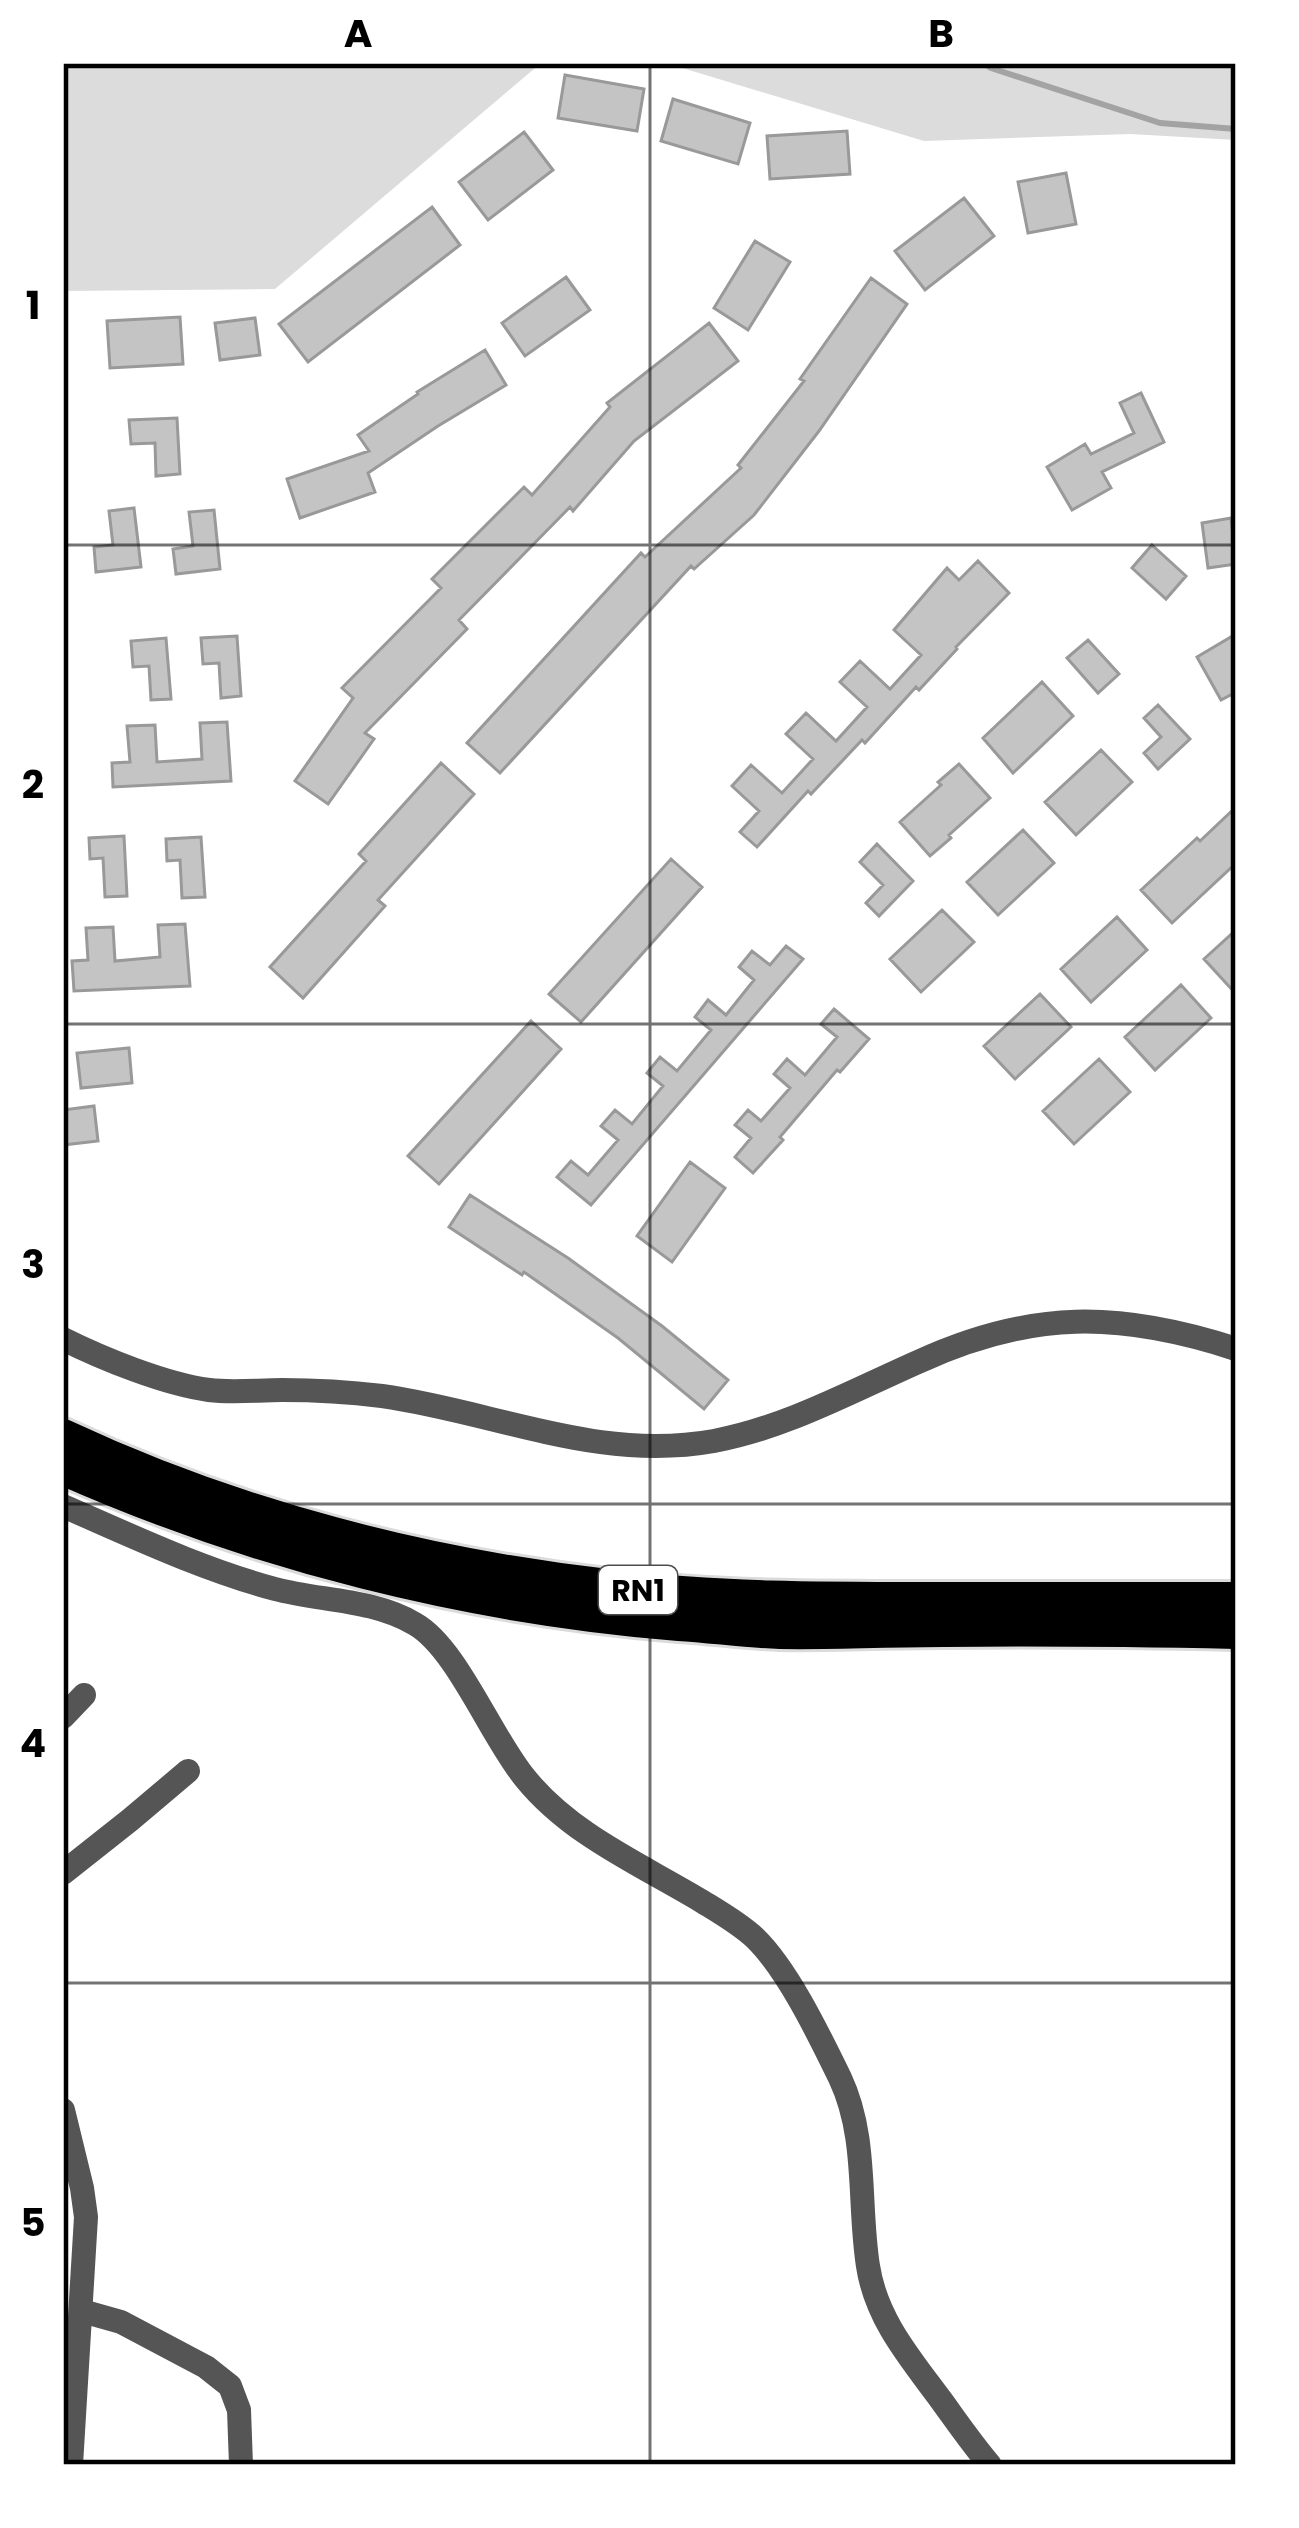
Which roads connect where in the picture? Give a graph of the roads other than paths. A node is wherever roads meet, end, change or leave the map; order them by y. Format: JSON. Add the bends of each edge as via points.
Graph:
{"nodes":[{"id":1,"x":63,"y":1339,"type":"edge"},
{"id":2,"x":1236,"y":1349,"type":"edge"},
{"id":3,"x":63,"y":1437,"type":"edge"},
{"id":4,"x":63,"y":1467,"type":"edge"},
{"id":5,"x":63,"y":1506,"type":"edge"},
{"id":6,"x":1236,"y":1600,"type":"edge"},
{"id":7,"x":1236,"y":1631,"type":"edge"},
{"id":8,"x":84,"y":1695,"type":"dead end"},
{"id":9,"x":63,"y":1717,"type":"edge"},
{"id":10,"x":188,"y":1771,"type":"dead end"},
{"id":11,"x":67,"y":1863,"type":"edge"},
{"id":12,"x":63,"y":2110,"type":"edge"},
{"id":13,"x":67,"y":2142,"type":"edge"},
{"id":14,"x":82,"y":2311,"type":"junction"},
{"id":15,"x":71,"y":2465,"type":"edge"},
{"id":16,"x":241,"y":2465,"type":"edge"},
{"id":17,"x":990,"y":2465,"type":"edge"}],
"edges":[{"from":1,"to":2,"type":"street","via":[[181,1384],[384,1396],[644,1447],[761,1431],[964,1342],[1047,1322],[1151,1325]]},
{"from":3,"to":6,"type":"highway","number":"RN1","via":[[286,1521],[493,1572],[783,1600]]},
{"from":4,"to":7,"type":"highway","number":"RN1","via":[[324,1559],[612,1617],[776,1630]]},
{"from":5,"to":17,"type":"street","via":[[222,1573],[416,1624],[447,1654],[496,1739],[542,1797],[754,1937],[828,2054],[852,2111],[868,2269],[884,2320]]},
{"from":8,"to":9,"type":"street"},
{"from":10,"to":11,"type":"street"},
{"from":12,"to":13,"type":"street"},
{"from":13,"to":14,"type":"street","via":[[86,2217]]},
{"from":14,"to":15,"type":"street"},
{"from":14,"to":16,"type":"street","via":[[122,2322],[230,2386]]}]}
